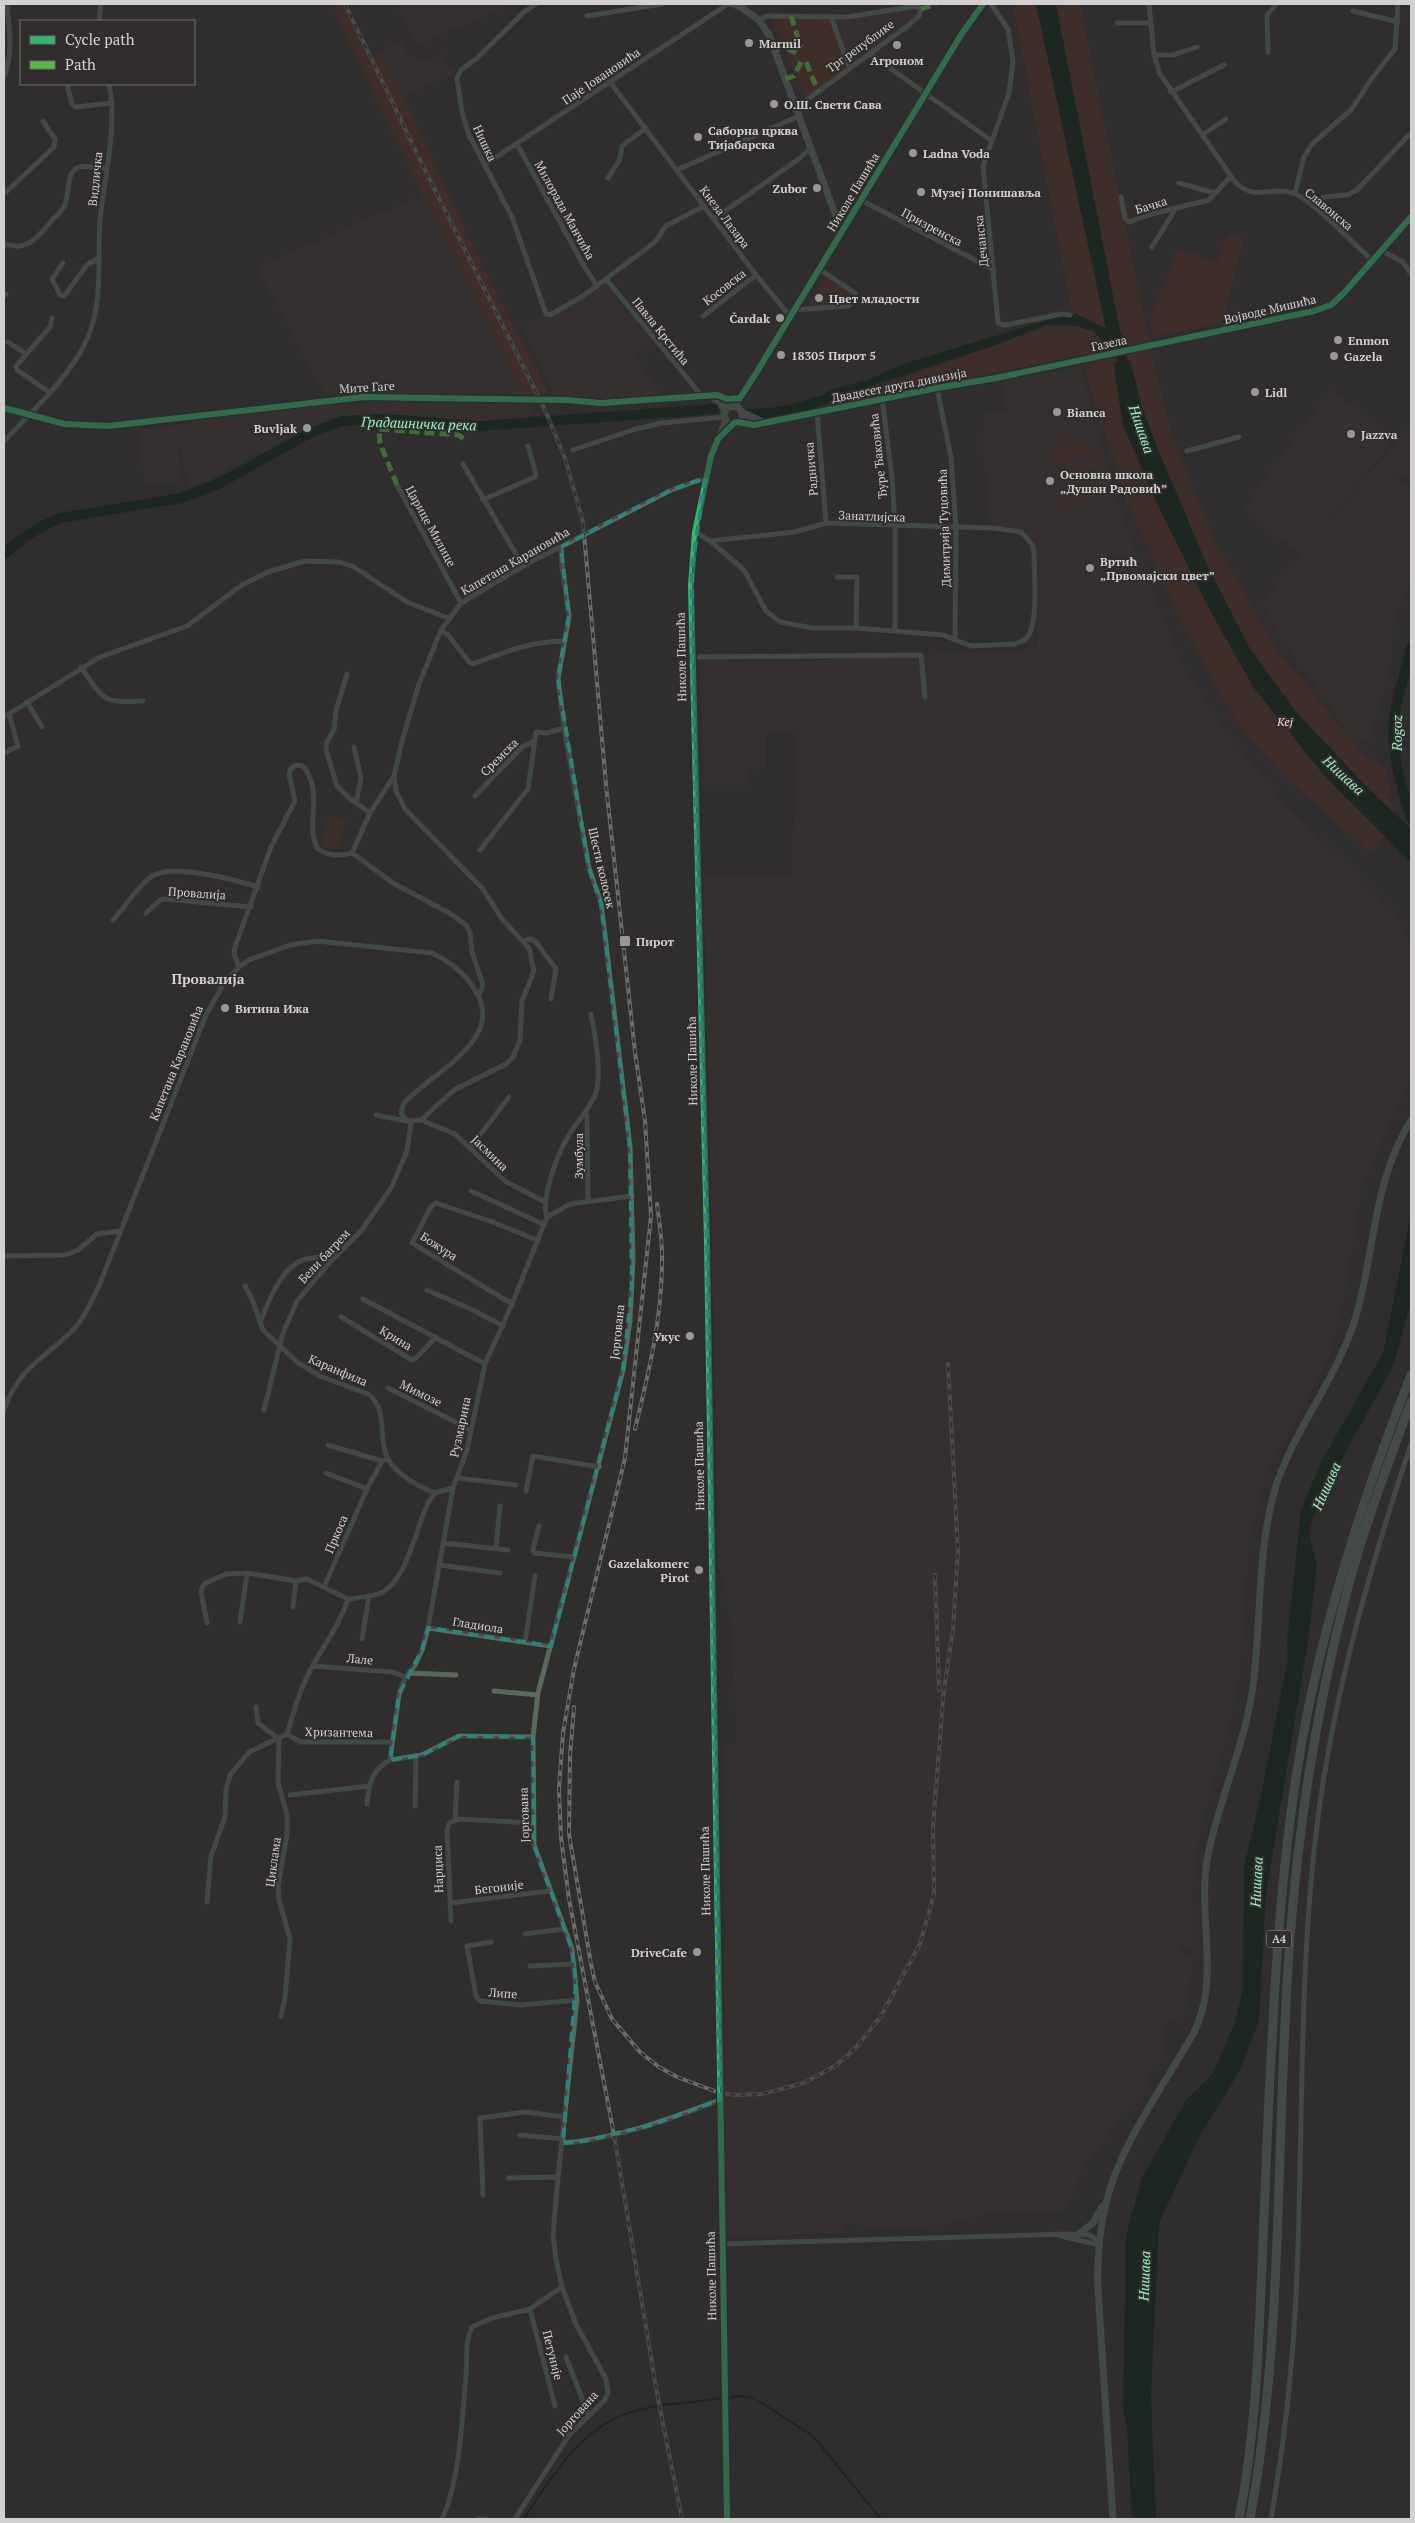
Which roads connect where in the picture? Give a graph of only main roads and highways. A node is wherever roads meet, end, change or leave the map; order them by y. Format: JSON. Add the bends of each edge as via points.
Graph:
{"nodes":[{"id":1,"x":979,"y":5,"type":"edge"},
{"id":2,"x":743,"y":6,"type":"edge"},
{"id":3,"x":1411,"y":217,"type":"edge"},
{"id":4,"x":844,"y":228,"type":"junction"},
{"id":5,"x":1156,"y":345,"type":"joint"},
{"id":6,"x":1065,"y":364,"type":"joint"},
{"id":7,"x":705,"y":395,"type":"junction"},
{"id":8,"x":742,"y":395,"type":"junction"},
{"id":9,"x":4,"y":408,"type":"edge"},
{"id":10,"x":728,"y":410,"type":"junction"},
{"id":11,"x":741,"y":411,"type":"junction"},
{"id":12,"x":763,"y":422,"type":"junction"},
{"id":13,"x":735,"y":423,"type":"junction"},
{"id":14,"x":718,"y":439,"type":"junction"},
{"id":15,"x":1411,"y":1120,"type":"edge"},
{"id":16,"x":1411,"y":1375,"type":"edge"},
{"id":17,"x":1411,"y":1402,"type":"edge"},
{"id":18,"x":1106,"y":2203,"type":"junction"},
{"id":19,"x":1078,"y":2234,"type":"road end"},
{"id":20,"x":727,"y":2519,"type":"edge"},
{"id":21,"x":1113,"y":2519,"type":"edge"},
{"id":22,"x":1238,"y":2519,"type":"edge"},
{"id":23,"x":1250,"y":2519,"type":"edge"}],
"edges":[{"from":1,"to":4,"type":"main road","name":"Николе Пашића"},
{"from":2,"to":4,"type":"main road","via":[[759,20],[769,35],[838,222]]},
{"from":3,"to":5,"type":"main road","name":"Војводе Мишића","via":[[1331,305]]},
{"from":4,"to":8,"type":"main road","name":"Николе Пашића"},
{"from":5,"to":6,"type":"main road","name":"Газела"},
{"from":6,"to":12,"type":"main road","name":"Двадесет друга дивизија"},
{"from":7,"to":9,"type":"main road","name":"Мите Гаге","via":[[600,403],[364,397],[108,426],[65,424]]},
{"from":7,"to":10,"type":"main road"},
{"from":7,"to":10,"type":"main road","name":"Мите Гаге","via":[[721,395]]},
{"from":8,"to":10,"type":"main road"},
{"from":8,"to":11,"type":"main road","name":"Николе Пашића"},
{"from":10,"to":11,"type":"main road"},
{"from":10,"to":13,"type":"main road","name":"Двадесет друга дивизија"},
{"from":10,"to":14,"type":"main road","name":"Николе Пашића"},
{"from":11,"to":12,"type":"main road"},
{"from":11,"to":13,"type":"main road","name":"Николе Пашића","via":[[741,418]]},
{"from":12,"to":13,"type":"main road","name":"Двадесет друга дивизија"},
{"from":13,"to":14,"type":"main road","name":"Николе Пашића"},
{"from":14,"to":20,"type":"main road","name":"Николе Пашића","via":[[705,478],[695,532],[692,657],[707,1242]]},
{"from":15,"to":18,"type":"main road","via":[[1394,1150],[1383,1180],[1366,1274],[1350,1334],[1289,1455],[1270,1507],[1261,1568],[1256,1660],[1247,1724],[1208,1856],[1205,1891],[1207,1978],[1202,2015],[1129,2145]]},
{"from":16,"to":22,"type":"highway","number":"A4","via":[[1371,1482],[1338,1587],[1312,1694],[1294,1791],[1272,2041],[1257,2373]]},
{"from":17,"to":23,"type":"highway","number":"A4","via":[[1348,1590],[1320,1705],[1308,1771],[1290,1938],[1271,2338],[1258,2475]]},
{"from":18,"to":19,"type":"main road","via":[[1093,2223]]},
{"from":18,"to":21,"type":"main road","via":[[1099,2243],[1098,2299]]}]}
